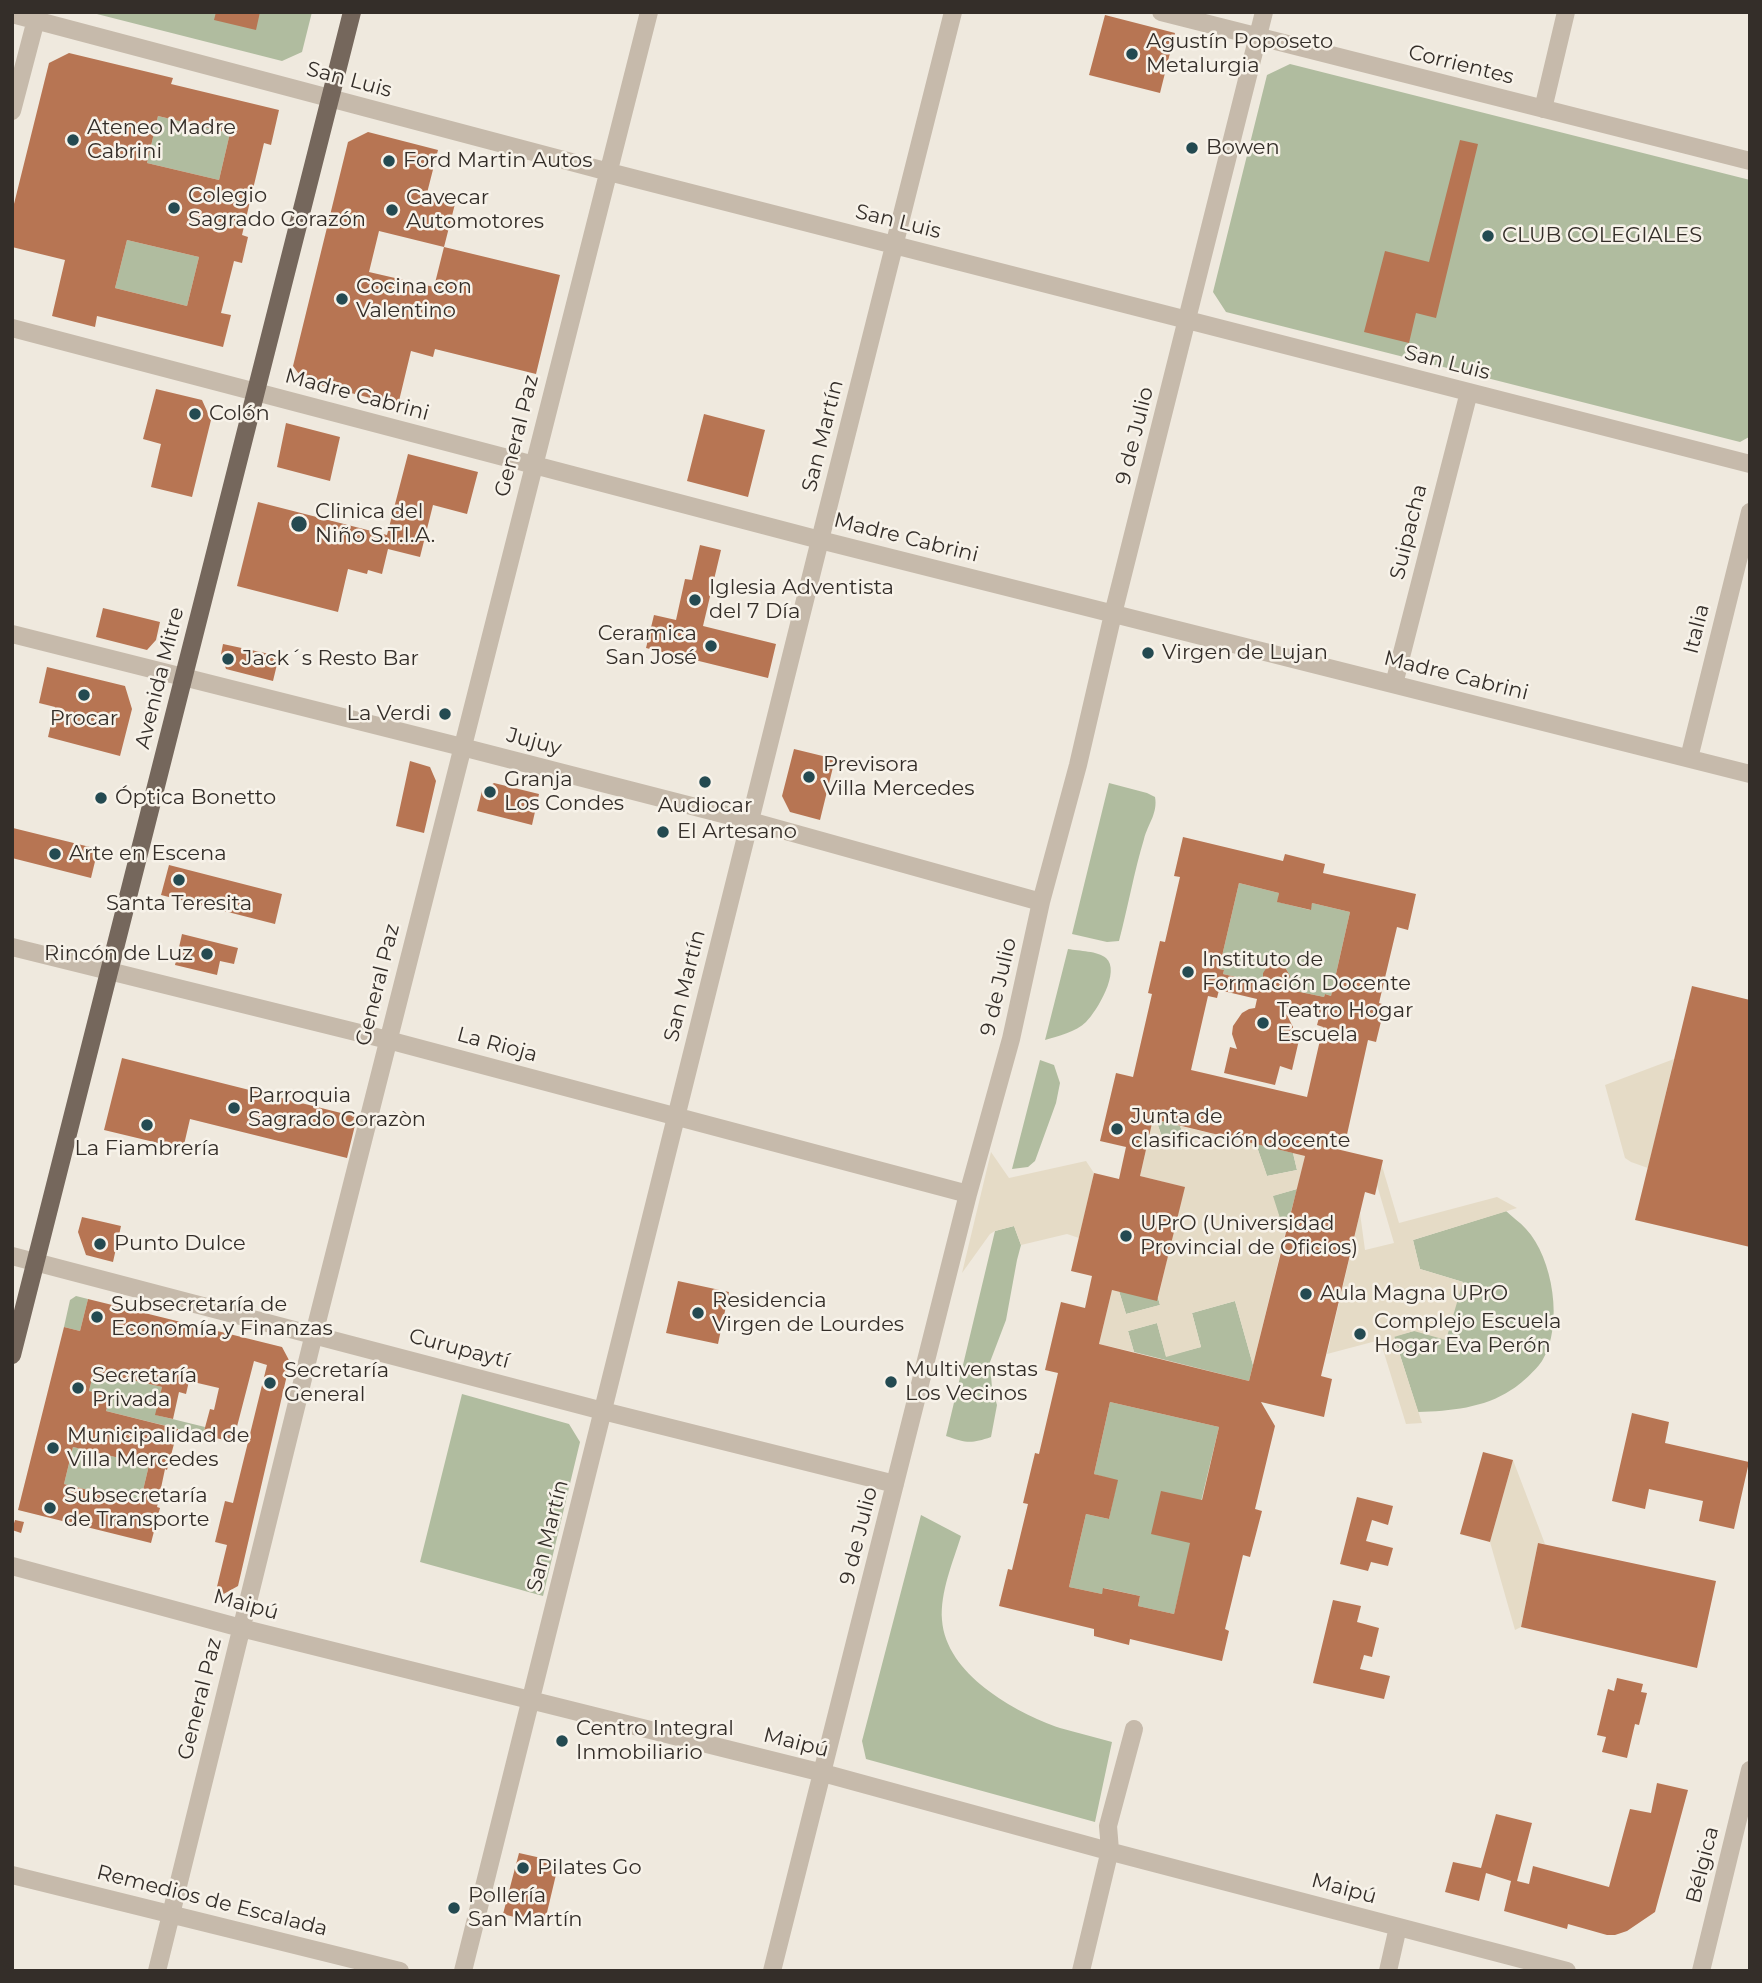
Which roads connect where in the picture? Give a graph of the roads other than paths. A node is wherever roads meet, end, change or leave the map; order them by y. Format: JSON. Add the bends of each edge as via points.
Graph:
{"nodes":[{"id":1,"x":352,"y":12,"type":"edge"},
{"id":2,"x":649,"y":12,"type":"edge"},
{"id":3,"x":953,"y":12,"type":"edge"},
{"id":4,"x":1161,"y":12,"type":"edge"},
{"id":5,"x":1264,"y":12,"type":"edge"},
{"id":6,"x":1566,"y":12,"type":"edge"},
{"id":7,"x":12,"y":14,"type":"edge"},
{"id":8,"x":37,"y":16,"type":"edge"},
{"id":9,"x":1258,"y":37,"type":"junction"},
{"id":10,"x":331,"y":99,"type":"junction"},
{"id":11,"x":1542,"y":109,"type":"junction"},
{"id":12,"x":12,"y":111,"type":"edge"},
{"id":13,"x":1750,"y":161,"type":"edge"},
{"id":14,"x":609,"y":172,"type":"junction"},
{"id":15,"x":894,"y":245,"type":"junction"},
{"id":16,"x":1187,"y":320,"type":"junction"},
{"id":17,"x":12,"y":328,"type":"edge"},
{"id":18,"x":256,"y":392,"type":"junction"},
{"id":19,"x":1469,"y":392,"type":"junction"},
{"id":20,"x":1750,"y":464,"type":"edge"},
{"id":21,"x":533,"y":465,"type":"junction"},
{"id":22,"x":1750,"y":512,"type":"edge"},
{"id":23,"x":820,"y":540,"type":"junction"},
{"id":24,"x":1114,"y":614,"type":"junction"},
{"id":25,"x":12,"y":634,"type":"edge"},
{"id":26,"x":184,"y":677,"type":"junction"},
{"id":27,"x":1394,"y":684,"type":"junction"},
{"id":28,"x":462,"y":747,"type":"junction"},
{"id":29,"x":1689,"y":758,"type":"junction"},
{"id":30,"x":1750,"y":774,"type":"edge"},
{"id":31,"x":750,"y":821,"type":"junction"},
{"id":32,"x":1041,"y":902,"type":"junction"},
{"id":33,"x":12,"y":947,"type":"edge"},
{"id":34,"x":110,"y":971,"type":"junction"},
{"id":35,"x":388,"y":1040,"type":"junction"},
{"id":36,"x":676,"y":1117,"type":"junction"},
{"id":37,"x":968,"y":1194,"type":"junction"},
{"id":38,"x":12,"y":1255,"type":"edge"},
{"id":39,"x":37,"y":1262,"type":"junction"},
{"id":40,"x":314,"y":1334,"type":"junction"},
{"id":41,"x":12,"y":1355,"type":"edge"},
{"id":42,"x":603,"y":1411,"type":"junction"},
{"id":43,"x":895,"y":1484,"type":"junction"},
{"id":44,"x":12,"y":1566,"type":"edge"},
{"id":45,"x":241,"y":1628,"type":"junction"},
{"id":46,"x":531,"y":1701,"type":"junction"},
{"id":47,"x":1134,"y":1729,"type":"dead end"},
{"id":48,"x":1750,"y":1770,"type":"edge"},
{"id":49,"x":823,"y":1773,"type":"junction"},
{"id":50,"x":1110,"y":1850,"type":"junction"},
{"id":51,"x":12,"y":1875,"type":"edge"},
{"id":52,"x":171,"y":1914,"type":"junction"},
{"id":53,"x":1398,"y":1927,"type":"junction"},
{"id":54,"x":157,"y":1971,"type":"edge"},
{"id":55,"x":400,"y":1971,"type":"edge"},
{"id":56,"x":463,"y":1971,"type":"edge"},
{"id":57,"x":772,"y":1971,"type":"edge"},
{"id":58,"x":1081,"y":1971,"type":"edge"},
{"id":59,"x":1388,"y":1971,"type":"edge"},
{"id":60,"x":1567,"y":1971,"type":"edge"},
{"id":61,"x":1701,"y":1971,"type":"edge"}],
"edges":[{"from":1,"to":10,"type":"main road","name":"Avenida Mitre"},
{"from":2,"to":14,"type":"street","name":"General Paz"},
{"from":3,"to":15,"type":"street","name":"San Martín"},
{"from":4,"to":9,"type":"street","name":"Corrientes"},
{"from":5,"to":9,"type":"street","name":"9 de Julio"},
{"from":6,"to":11,"type":"street"},
{"from":7,"to":8,"type":"street","name":"San Luis"},
{"from":8,"to":10,"type":"street","name":"San Luis"},
{"from":8,"to":12,"type":"street"},
{"from":9,"to":11,"type":"street","name":"Corrientes"},
{"from":9,"to":16,"type":"street","name":"9 de Julio"},
{"from":10,"to":14,"type":"street","name":"San Luis"},
{"from":10,"to":18,"type":"main road","name":"Avenida Mitre"},
{"from":11,"to":13,"type":"street","name":"Corrientes"},
{"from":14,"to":15,"type":"street","name":"San Luis"},
{"from":14,"to":21,"type":"street","name":"General Paz"},
{"from":15,"to":16,"type":"street","name":"San Luis"},
{"from":15,"to":23,"type":"street","name":"San Martín"},
{"from":16,"to":19,"type":"street","name":"San Luis"},
{"from":16,"to":24,"type":"street","name":"9 de Julio"},
{"from":17,"to":18,"type":"street","name":"Madre Cabrini"},
{"from":18,"to":21,"type":"street","name":"Madre Cabrini"},
{"from":18,"to":26,"type":"main road","name":"Avenida Mitre"},
{"from":19,"to":20,"type":"street","name":"San Luis"},
{"from":19,"to":27,"type":"street","name":"Suipacha"},
{"from":21,"to":23,"type":"street","name":"Madre Cabrini"},
{"from":21,"to":28,"type":"street","name":"General Paz"},
{"from":22,"to":29,"type":"street","name":"Italia"},
{"from":23,"to":24,"type":"street","name":"Madre Cabrini"},
{"from":23,"to":31,"type":"street","name":"San Martín"},
{"from":24,"to":27,"type":"street","name":"Madre Cabrini"},
{"from":24,"to":32,"type":"street","name":"9 de Julio"},
{"from":25,"to":26,"type":"street","name":"Jujuy"},
{"from":26,"to":28,"type":"street","name":"Jujuy"},
{"from":26,"to":34,"type":"main road","name":"Avenida Mitre"},
{"from":27,"to":29,"type":"street","name":"Madre Cabrini"},
{"from":28,"to":31,"type":"street","name":"Jujuy"},
{"from":28,"to":35,"type":"street","name":"General Paz"},
{"from":29,"to":30,"type":"street","name":"Madre Cabrini"},
{"from":31,"to":32,"type":"street","name":"Jujuy"},
{"from":31,"to":36,"type":"street","name":"San Martín"},
{"from":32,"to":37,"type":"street","name":"9 de Julio"},
{"from":33,"to":34,"type":"street","name":"La Rioja"},
{"from":34,"to":35,"type":"street","name":"La Rioja"},
{"from":34,"to":39,"type":"main road","name":"Avenida Mitre"},
{"from":35,"to":36,"type":"street","name":"La Rioja"},
{"from":35,"to":40,"type":"street","name":"General Paz"},
{"from":36,"to":37,"type":"street","name":"La Rioja"},
{"from":36,"to":42,"type":"street","name":"San Martín"},
{"from":37,"to":43,"type":"street","name":"9 de Julio"},
{"from":38,"to":39,"type":"street","name":"Curupaytí"},
{"from":39,"to":40,"type":"street","name":"Curupaytí"},
{"from":39,"to":41,"type":"main road","name":"Avenida Mitre"},
{"from":40,"to":42,"type":"street","name":"Curupaytí"},
{"from":40,"to":45,"type":"street","name":"General Paz"},
{"from":42,"to":43,"type":"street","name":"Curupaytí"},
{"from":42,"to":46,"type":"street","name":"San Martín"},
{"from":43,"to":49,"type":"street","name":"9 de Julio"},
{"from":44,"to":45,"type":"street","name":"Maipú"},
{"from":45,"to":46,"type":"street","name":"Maipú"},
{"from":45,"to":52,"type":"street","name":"General Paz"},
{"from":46,"to":49,"type":"street","name":"Maipú"},
{"from":46,"to":56,"type":"street","name":"San Martín"},
{"from":47,"to":50,"type":"street","via":[[1108,1826]]},
{"from":48,"to":61,"type":"street","name":"Bélgica"},
{"from":49,"to":50,"type":"street","name":"Maipú"},
{"from":49,"to":57,"type":"street","name":"9 de Julio"},
{"from":50,"to":53,"type":"street","name":"Maipú"},
{"from":50,"to":58,"type":"street"},
{"from":51,"to":52,"type":"street","name":"Remedios de Escalada"},
{"from":52,"to":54,"type":"street","name":"General Paz"},
{"from":52,"to":55,"type":"street","name":"Remedios de Escalada"},
{"from":53,"to":59,"type":"street"},
{"from":53,"to":60,"type":"street","name":"Maipú"}]}
